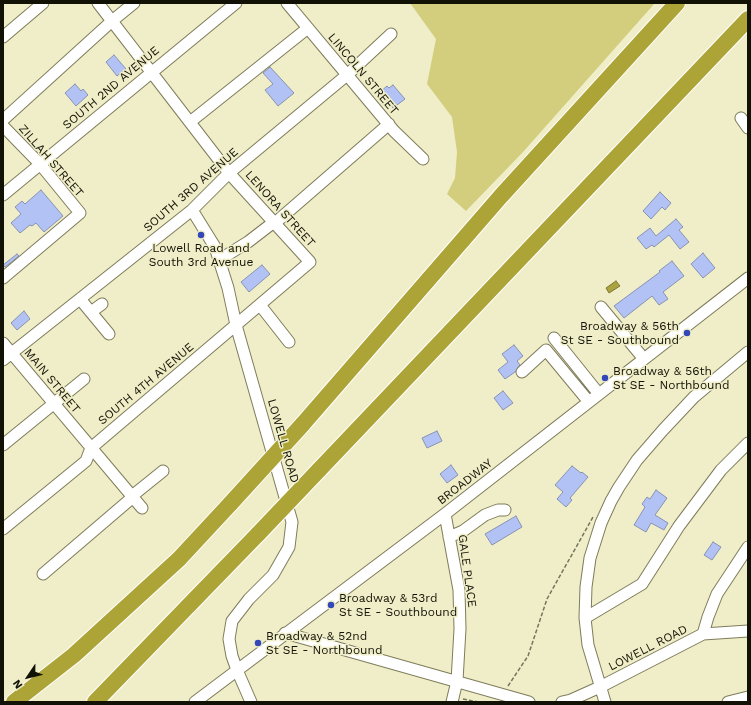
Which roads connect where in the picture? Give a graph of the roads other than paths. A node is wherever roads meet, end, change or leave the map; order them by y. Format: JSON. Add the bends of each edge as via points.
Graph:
{"nodes":[{"id":1,"x":43,"y":3,"type":"edge"},
{"id":2,"x":98,"y":3,"type":"edge"},
{"id":3,"x":134,"y":3,"type":"edge"},
{"id":4,"x":236,"y":3,"type":"edge"},
{"id":5,"x":287,"y":3,"type":"edge"},
{"id":6,"x":677,"y":3,"type":"edge"},
{"id":7,"x":748,"y":19,"type":"edge"},
{"id":8,"x":112,"y":21,"type":"junction"},
{"id":9,"x":308,"y":28,"type":"junction"},
{"id":10,"x":391,"y":34,"type":"dead end"},
{"id":11,"x":3,"y":36,"type":"edge"},
{"id":12,"x":152,"y":72,"type":"junction"},
{"id":13,"x":347,"y":75,"type":"junction"},
{"id":14,"x":740,"y":118,"type":"dead end"},
{"id":15,"x":3,"y":120,"type":"edge"},
{"id":16,"x":190,"y":122,"type":"junction"},
{"id":17,"x":388,"y":124,"type":"junction"},
{"id":18,"x":3,"y":126,"type":"edge"},
{"id":19,"x":748,"y":128,"type":"edge"},
{"id":20,"x":423,"y":159,"type":"dead end"},
{"id":21,"x":40,"y":164,"type":"junction"},
{"id":22,"x":229,"y":173,"type":"junction"},
{"id":23,"x":3,"y":195,"type":"edge"},
{"id":24,"x":192,"y":210,"type":"junction"},
{"id":25,"x":274,"y":223,"type":"junction"},
{"id":26,"x":219,"y":260,"type":"junction"},
{"id":27,"x":310,"y":262,"type":"joint"},
{"id":28,"x":3,"y":278,"type":"edge"},
{"id":29,"x":748,"y":278,"type":"edge"},
{"id":30,"x":80,"y":299,"type":"junction"},
{"id":31,"x":102,"y":304,"type":"dead end"},
{"id":32,"x":260,"y":305,"type":"junction"},
{"id":33,"x":601,"y":307,"type":"dead end"},
{"id":34,"x":91,"y":312,"type":"junction"},
{"id":35,"x":236,"y":325,"type":"junction"},
{"id":36,"x":108,"y":334,"type":"dead end"},
{"id":37,"x":554,"y":338,"type":"dead end"},
{"id":38,"x":289,"y":342,"type":"dead end"},
{"id":39,"x":3,"y":343,"type":"edge"},
{"id":40,"x":748,"y":352,"type":"edge"},
{"id":41,"x":7,"y":357,"type":"edge"},
{"id":42,"x":644,"y":359,"type":"junction"},
{"id":43,"x":522,"y":372,"type":"dead end"},
{"id":44,"x":84,"y":379,"type":"dead end"},
{"id":45,"x":599,"y":394,"type":"junction"},
{"id":46,"x":589,"y":402,"type":"junction"},
{"id":47,"x":53,"y":403,"type":"junction"},
{"id":48,"x":748,"y":443,"type":"edge"},
{"id":49,"x":3,"y":445,"type":"edge"},
{"id":50,"x":90,"y":448,"type":"junction"},
{"id":51,"x":163,"y":471,"type":"dead end"},
{"id":52,"x":133,"y":497,"type":"junction"},
{"id":53,"x":142,"y":508,"type":"dead end"},
{"id":54,"x":505,"y":510,"type":"dead end"},
{"id":55,"x":445,"y":514,"type":"junction"},
{"id":56,"x":3,"y":529,"type":"edge"},
{"id":57,"x":449,"y":537,"type":"junction"},
{"id":58,"x":748,"y":548,"type":"edge"},
{"id":59,"x":43,"y":574,"type":"dead end"},
{"id":60,"x":585,"y":618,"type":"junction"},
{"id":61,"x":748,"y":631,"type":"edge"},
{"id":62,"x":286,"y":633,"type":"junction"},
{"id":63,"x":703,"y":634,"type":"junction"},
{"id":64,"x":237,"y":670,"type":"junction"},
{"id":65,"x":457,"y":681,"type":"junction"},
{"id":66,"x":600,"y":687,"type":"junction"},
{"id":67,"x":748,"y":697,"type":"edge"},
{"id":68,"x":455,"y":701,"type":"edge"},
{"id":69,"x":14,"y":702,"type":"edge"},
{"id":70,"x":95,"y":702,"type":"edge"},
{"id":71,"x":195,"y":702,"type":"edge"},
{"id":72,"x":252,"y":702,"type":"edge"},
{"id":73,"x":529,"y":702,"type":"edge"},
{"id":74,"x":562,"y":702,"type":"edge"},
{"id":75,"x":605,"y":702,"type":"edge"},
{"id":76,"x":728,"y":702,"type":"edge"}],
"edges":[{"from":1,"to":11,"type":"street"},
{"from":2,"to":8,"type":"street","name":"LENORA STREET"},
{"from":3,"to":8,"type":"street"},
{"from":4,"to":12,"type":"street","name":"SOUTH 2ND AVENUE"},
{"from":5,"to":9,"type":"street","name":"LINCOLN STREET"},
{"from":6,"to":69,"type":"highway","bridge":true,"via":[[501,196],[302,425],[178,559],[80,650]]},
{"from":7,"to":70,"type":"highway","bridge":true},
{"from":8,"to":12,"type":"street","name":"LENORA STREET"},
{"from":8,"to":15,"type":"street"},
{"from":9,"to":13,"type":"street","name":"LINCOLN STREET"},
{"from":9,"to":16,"type":"street"},
{"from":10,"to":13,"type":"street","name":"SOUTH 3RD AVENUE"},
{"from":12,"to":16,"type":"street","name":"LENORA STREET"},
{"from":12,"to":21,"type":"street","name":"SOUTH 2ND AVENUE"},
{"from":13,"to":17,"type":"street","name":"LINCOLN STREET"},
{"from":13,"to":22,"type":"street","name":"SOUTH 3RD AVENUE"},
{"from":14,"to":19,"type":"street"},
{"from":16,"to":22,"type":"street","name":"LENORA STREET"},
{"from":17,"to":20,"type":"street","name":"LINCOLN STREET"},
{"from":17,"to":25,"type":"street"},
{"from":18,"to":21,"type":"street","name":"ZILLAH STREET"},
{"from":21,"to":23,"type":"street","name":"SOUTH 2ND AVENUE"},
{"from":21,"to":28,"type":"street","name":"ZILLAH STREET","via":[[80,214]]},
{"from":22,"to":24,"type":"street","name":"SOUTH 3RD AVENUE"},
{"from":22,"to":25,"type":"street","name":"LENORA STREET"},
{"from":24,"to":26,"type":"street","name":"LOWELL ROAD","via":[[215,247]]},
{"from":24,"to":30,"type":"street","name":"SOUTH 3RD AVENUE"},
{"from":25,"to":26,"type":"street"},
{"from":25,"to":27,"type":"street","name":"LENORA STREET"},
{"from":26,"to":35,"type":"street","name":"LOWELL ROAD"},
{"from":27,"to":32,"type":"street","name":"SOUTH 4TH AVENUE"},
{"from":29,"to":42,"type":"street","name":"BROADWAY"},
{"from":30,"to":34,"type":"street"},
{"from":30,"to":41,"type":"street","name":"SOUTH 3RD AVENUE"},
{"from":31,"to":34,"type":"street"},
{"from":32,"to":35,"type":"street","name":"SOUTH 4TH AVENUE"},
{"from":32,"to":38,"type":"street"},
{"from":33,"to":42,"type":"street"},
{"from":34,"to":36,"type":"street"},
{"from":35,"to":50,"type":"street","name":"SOUTH 4TH AVENUE"},
{"from":35,"to":64,"type":"street","name":"LOWELL ROAD","via":[[292,522],[289,547],[273,574],[232,621],[229,639]]},
{"from":37,"to":45,"type":"street"},
{"from":39,"to":41,"type":"street","name":"MAIN STREET"},
{"from":40,"to":60,"type":"street","via":[[694,397],[662,430],[619,487],[601,523],[590,558]]},
{"from":41,"to":47,"type":"street","name":"MAIN STREET"},
{"from":42,"to":45,"type":"street","name":"BROADWAY"},
{"from":43,"to":46,"type":"street","via":[[546,350]]},
{"from":44,"to":47,"type":"street"},
{"from":45,"to":46,"type":"street","name":"BROADWAY"},
{"from":46,"to":55,"type":"street","name":"BROADWAY"},
{"from":47,"to":49,"type":"street"},
{"from":47,"to":50,"type":"street","name":"MAIN STREET"},
{"from":48,"to":60,"type":"street","via":[[711,482],[642,584]]},
{"from":50,"to":52,"type":"street","name":"MAIN STREET"},
{"from":50,"to":56,"type":"street","name":"SOUTH 4TH AVENUE","via":[[86,461]]},
{"from":51,"to":52,"type":"street"},
{"from":52,"to":53,"type":"street","name":"MAIN STREET"},
{"from":52,"to":59,"type":"street"},
{"from":54,"to":57,"type":"street","via":[[484,515],[463,531]]},
{"from":55,"to":57,"type":"street","name":"GALE PLACE"},
{"from":55,"to":62,"type":"street","name":"BROADWAY"},
{"from":57,"to":65,"type":"street","name":"GALE PLACE","via":[[459,590]]},
{"from":58,"to":63,"type":"street","via":[[717,594]]},
{"from":60,"to":66,"type":"street","via":[[588,645]]},
{"from":61,"to":63,"type":"street","name":"LOWELL ROAD"},
{"from":62,"to":64,"type":"street","name":"BROADWAY"},
{"from":62,"to":65,"type":"street"},
{"from":63,"to":66,"type":"street","name":"LOWELL ROAD"},
{"from":64,"to":71,"type":"street","name":"BROADWAY"},
{"from":64,"to":72,"type":"street","name":"LOWELL ROAD"},
{"from":65,"to":68,"type":"street","name":"GALE PLACE"},
{"from":65,"to":73,"type":"street"},
{"from":66,"to":74,"type":"street","name":"LOWELL ROAD"},
{"from":66,"to":75,"type":"street"},
{"from":67,"to":76,"type":"street"}]}
